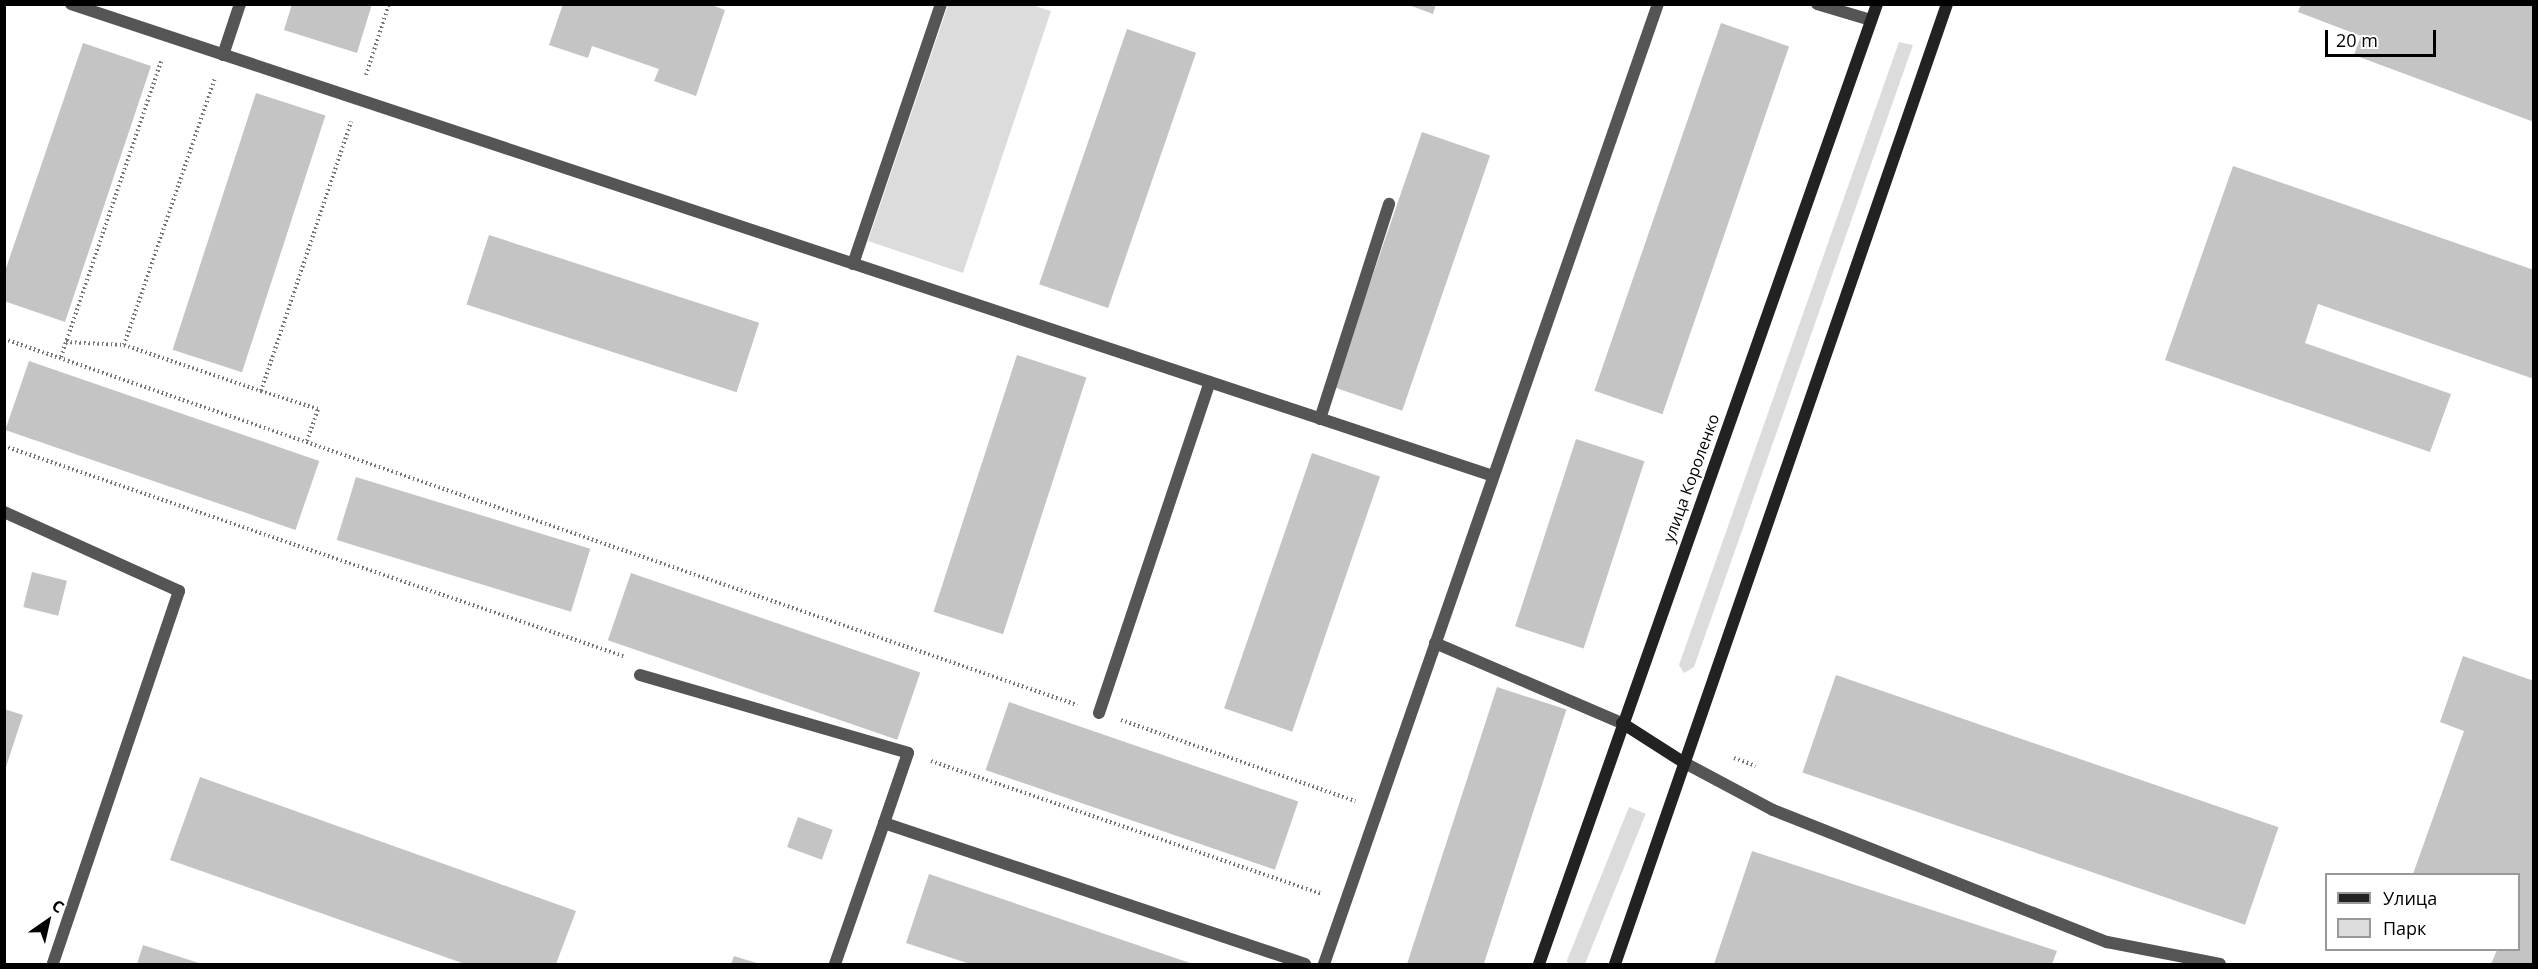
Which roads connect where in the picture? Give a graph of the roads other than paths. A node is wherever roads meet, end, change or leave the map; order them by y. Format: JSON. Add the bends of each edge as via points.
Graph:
{"nodes":[{"id":1,"x":71,"y":4,"type":"edge"},
{"id":2,"x":240,"y":4,"type":"edge"},
{"id":3,"x":941,"y":4,"type":"edge"},
{"id":4,"x":1658,"y":4,"type":"edge"},
{"id":5,"x":1817,"y":4,"type":"edge"},
{"id":6,"x":1877,"y":4,"type":"edge"},
{"id":7,"x":1947,"y":5,"type":"edge"},
{"id":8,"x":1871,"y":20,"type":"junction"},
{"id":9,"x":224,"y":55,"type":"junction"},
{"id":10,"x":1389,"y":204,"type":"dead end"},
{"id":11,"x":853,"y":264,"type":"junction"},
{"id":12,"x":1210,"y":382,"type":"junction"},
{"id":13,"x":1320,"y":419,"type":"junction"},
{"id":14,"x":1492,"y":476,"type":"junction"},
{"id":15,"x":4,"y":512,"type":"edge"},
{"id":16,"x":1435,"y":643,"type":"junction"},
{"id":17,"x":640,"y":675,"type":"dead end"},
{"id":18,"x":1099,"y":713,"type":"road end"},
{"id":19,"x":1622,"y":723,"type":"junction"},
{"id":20,"x":1683,"y":762,"type":"junction"},
{"id":21,"x":884,"y":823,"type":"junction"},
{"id":22,"x":53,"y":964,"type":"edge"},
{"id":23,"x":835,"y":964,"type":"edge"},
{"id":24,"x":1305,"y":964,"type":"edge"},
{"id":25,"x":1324,"y":964,"type":"edge"},
{"id":26,"x":1539,"y":964,"type":"edge"},
{"id":27,"x":1615,"y":964,"type":"edge"},
{"id":28,"x":2220,"y":964,"type":"edge"}],
"edges":[{"from":1,"to":9,"type":"lane"},
{"from":2,"to":9,"type":"lane"},
{"from":3,"to":11,"type":"lane"},
{"from":4,"to":14,"type":"lane"},
{"from":5,"to":8,"type":"lane"},
{"from":6,"to":8,"type":"street","name":"улица Короленко"},
{"from":7,"to":20,"type":"street"},
{"from":8,"to":19,"type":"street","name":"улица Короленко"},
{"from":9,"to":11,"type":"lane"},
{"from":10,"to":13,"type":"lane"},
{"from":11,"to":12,"type":"lane"},
{"from":12,"to":13,"type":"lane"},
{"from":12,"to":18,"type":"lane"},
{"from":13,"to":14,"type":"lane"},
{"from":14,"to":16,"type":"lane"},
{"from":15,"to":22,"type":"lane","via":[[179,591]]},
{"from":16,"to":19,"type":"lane"},
{"from":16,"to":25,"type":"lane"},
{"from":17,"to":21,"type":"lane","via":[[908,753]]},
{"from":19,"to":20,"type":"street"},
{"from":19,"to":26,"type":"street","name":"улица Короленко"},
{"from":20,"to":27,"type":"street"},
{"from":20,"to":28,"type":"lane","via":[[1773,810],[2107,942]]},
{"from":21,"to":23,"type":"lane"},
{"from":21,"to":24,"type":"lane"}]}
